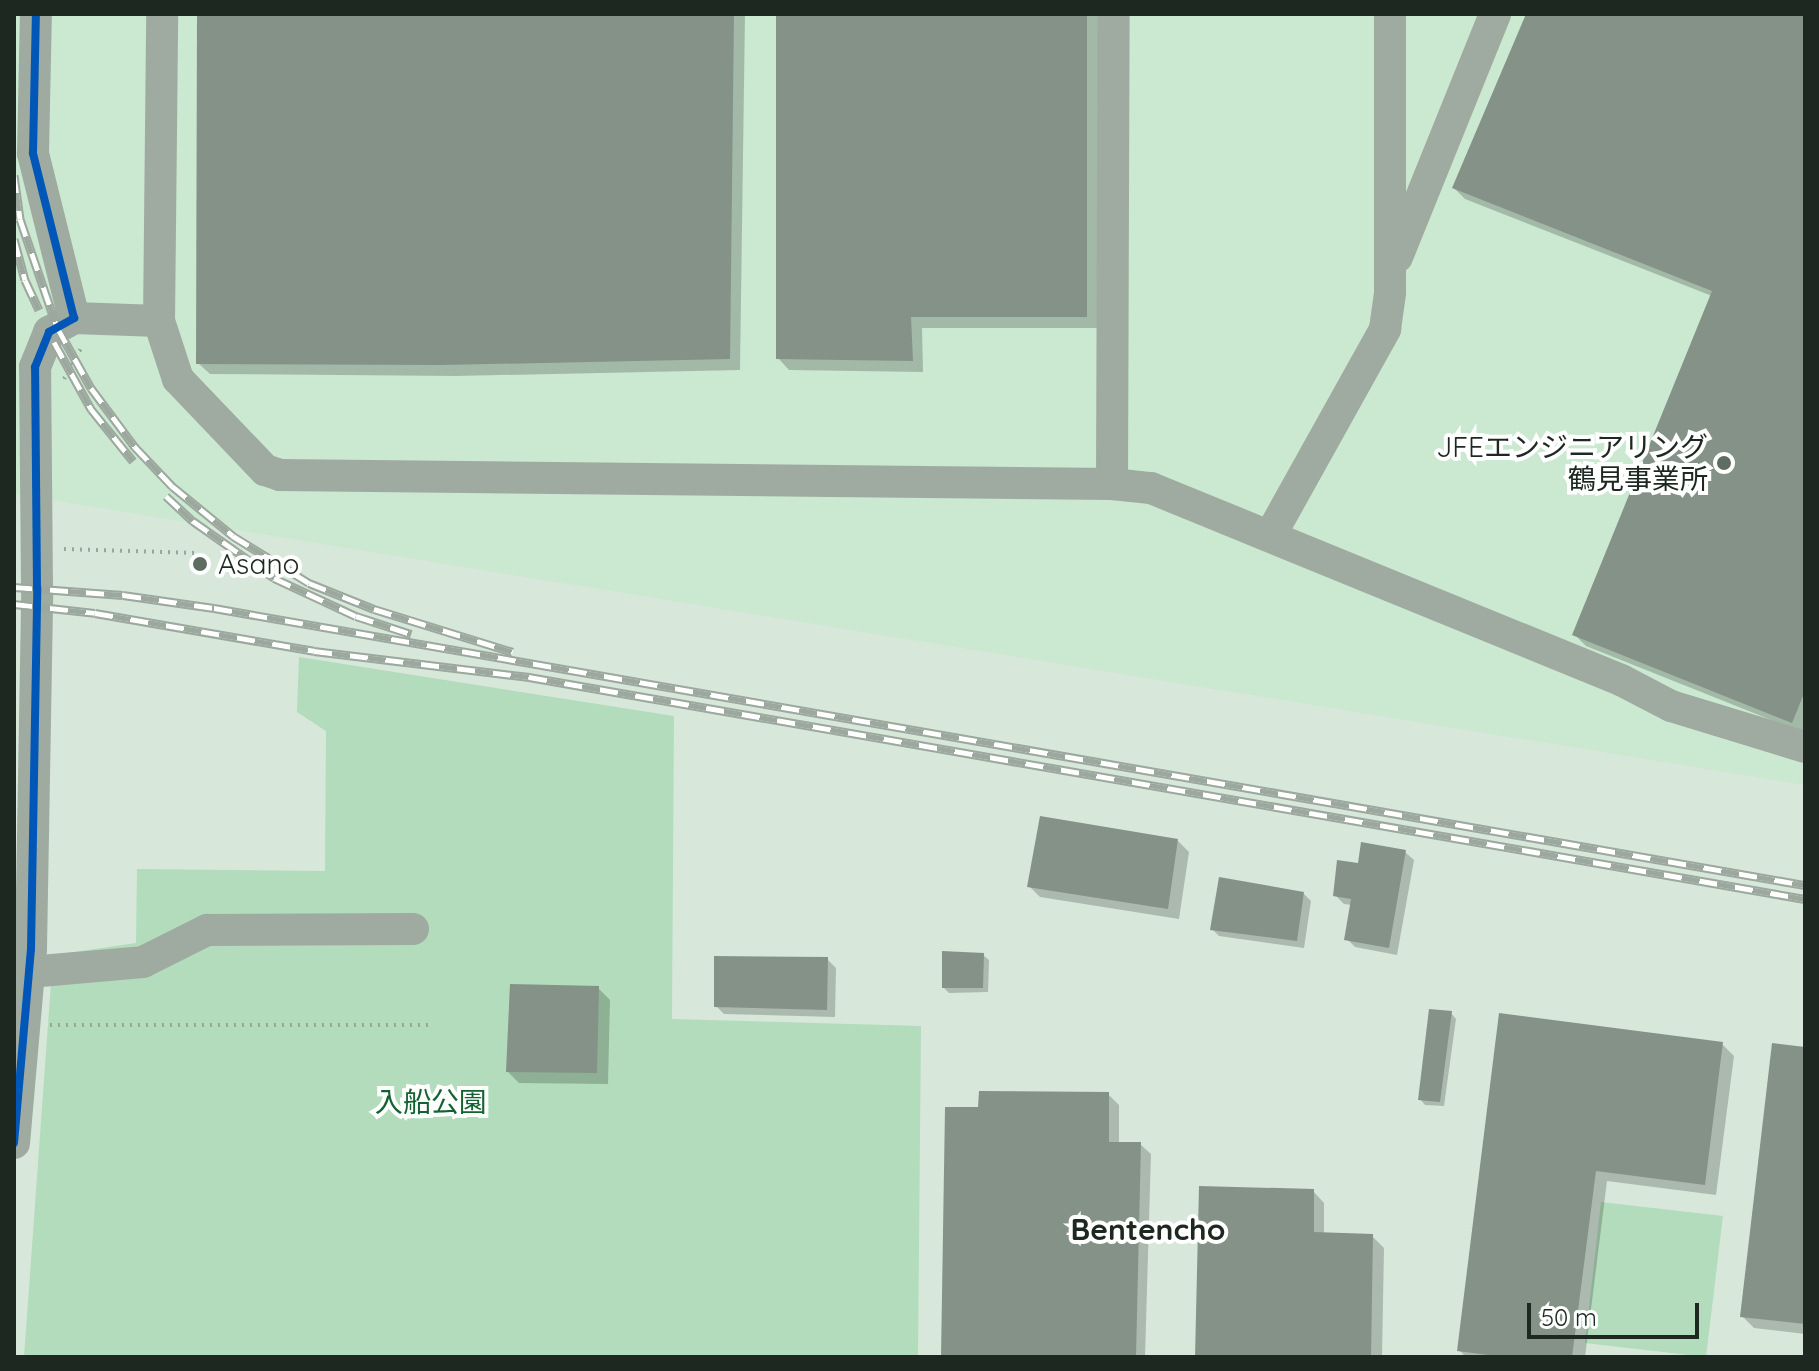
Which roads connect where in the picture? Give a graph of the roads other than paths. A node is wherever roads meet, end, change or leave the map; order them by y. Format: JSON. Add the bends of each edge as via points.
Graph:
{"nodes":[{"id":1,"x":36,"y":14,"type":"edge"},
{"id":2,"x":162,"y":14,"type":"edge"},
{"id":3,"x":1114,"y":14,"type":"edge"},
{"id":4,"x":1390,"y":14,"type":"edge"},
{"id":5,"x":1495,"y":14,"type":"edge"},
{"id":6,"x":1390,"y":275,"type":"junction"},
{"id":7,"x":74,"y":318,"type":"junction"},
{"id":8,"x":159,"y":321,"type":"junction"},
{"id":9,"x":1112,"y":484,"type":"junction"},
{"id":10,"x":1270,"y":536,"type":"junction"},
{"id":11,"x":1805,"y":747,"type":"edge"},
{"id":12,"x":413,"y":929,"type":"dead end"},
{"id":13,"x":24,"y":984,"type":"edge"},
{"id":14,"x":14,"y":1143,"type":"edge"}],
"edges":[{"from":1,"to":7,"type":"street","via":[[33,153]]},
{"from":2,"to":8,"type":"street"},
{"from":3,"to":9,"type":"street"},
{"from":4,"to":6,"type":"street"},
{"from":5,"to":6,"type":"street"},
{"from":6,"to":10,"type":"street","via":[[1385,329]]},
{"from":7,"to":8,"type":"street"},
{"from":7,"to":13,"type":"street","via":[[49,332],[35,367],[37,588]]},
{"from":8,"to":9,"type":"street","via":[[178,379],[265,470],[280,475]]},
{"from":9,"to":10,"type":"street","via":[[1151,488]]},
{"from":10,"to":11,"type":"street","via":[[1621,680],[1671,706]]},
{"from":12,"to":13,"type":"street","via":[[207,930],[143,962]]},
{"from":13,"to":14,"type":"street"}]}
